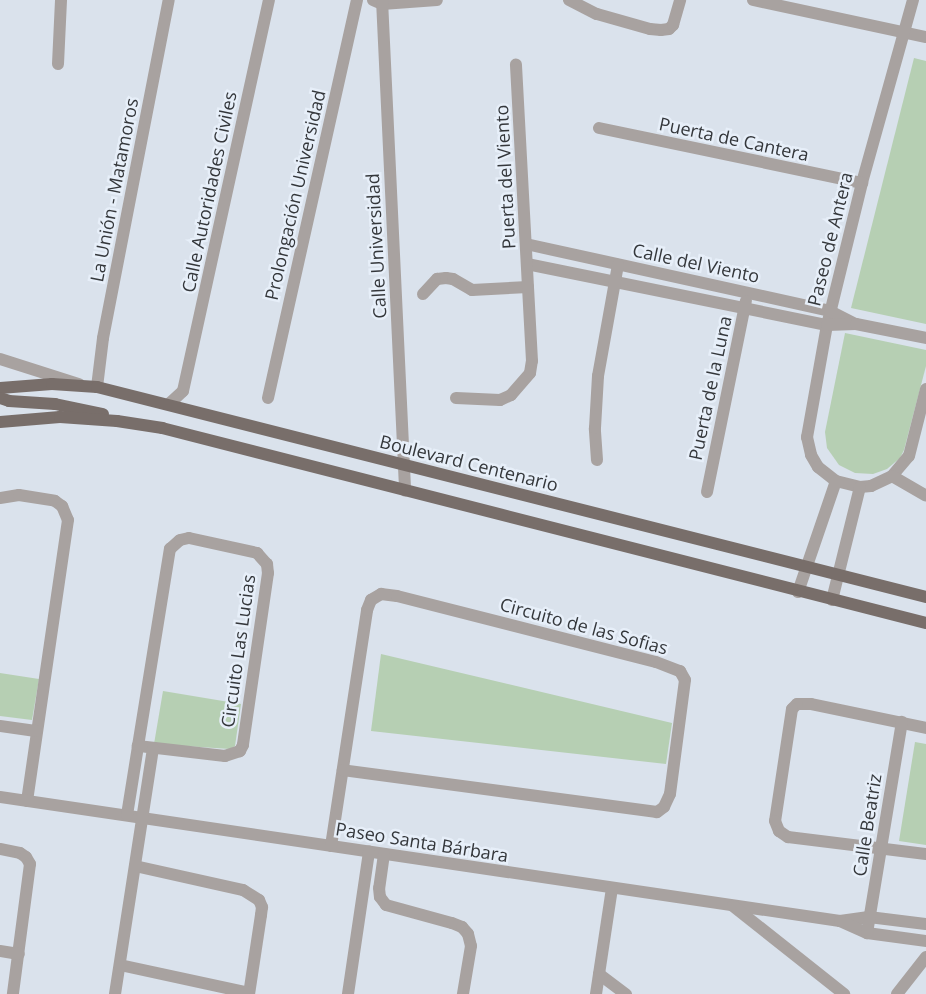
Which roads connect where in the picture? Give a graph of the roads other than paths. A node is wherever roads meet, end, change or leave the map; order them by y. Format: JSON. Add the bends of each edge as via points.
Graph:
{"nodes":[{"id":1,"x":61,"y":0,"type":"edge"},
{"id":2,"x":170,"y":0,"type":"edge"},
{"id":3,"x":269,"y":0,"type":"edge"},
{"id":4,"x":356,"y":0,"type":"edge"},
{"id":5,"x":438,"y":0,"type":"edge"},
{"id":6,"x":569,"y":0,"type":"edge"},
{"id":7,"x":680,"y":0,"type":"edge"},
{"id":8,"x":753,"y":0,"type":"edge"},
{"id":9,"x":913,"y":0,"type":"edge"},
{"id":10,"x":379,"y":1,"type":"edge"},
{"id":11,"x":585,"y":3,"type":"edge"},
{"id":12,"x":904,"y":32,"type":"junction"},
{"id":13,"x":926,"y":37,"type":"edge"},
{"id":14,"x":58,"y":64,"type":"dead end"},
{"id":15,"x":516,"y":64,"type":"dead end"},
{"id":16,"x":599,"y":128,"type":"dead end"},
{"id":17,"x":862,"y":183,"type":"junction"},
{"id":18,"x":526,"y":244,"type":"junction"},
{"id":19,"x":527,"y":264,"type":"junction"},
{"id":20,"x":618,"y":265,"type":"junction"},
{"id":21,"x":614,"y":283,"type":"junction"},
{"id":22,"x":528,"y":287,"type":"junction"},
{"id":23,"x":748,"y":291,"type":"junction"},
{"id":24,"x":423,"y":294,"type":"dead end"},
{"id":25,"x":744,"y":309,"type":"junction"},
{"id":26,"x":830,"y":311,"type":"junction"},
{"id":27,"x":856,"y":324,"type":"junction"},
{"id":28,"x":827,"y":325,"type":"junction"},
{"id":29,"x":926,"y":338,"type":"edge"},
{"id":30,"x":0,"y":359,"type":"edge"},
{"id":31,"x":84,"y":386,"type":"junction"},
{"id":32,"x":98,"y":387,"type":"junction"},
{"id":33,"x":0,"y":388,"type":"edge"},
{"id":34,"x":926,"y":389,"type":"edge"},
{"id":35,"x":183,"y":391,"type":"junction"},
{"id":36,"x":0,"y":398,"type":"edge"},
{"id":37,"x":268,"y":398,"type":"dead end"},
{"id":38,"x":456,"y":398,"type":"dead end"},
{"id":39,"x":169,"y":404,"type":"junction"},
{"id":40,"x":190,"y":410,"type":"junction"},
{"id":41,"x":117,"y":421,"type":"junction"},
{"id":42,"x":0,"y":422,"type":"edge"},
{"id":43,"x":597,"y":460,"type":"dead end"},
{"id":44,"x":404,"y":464,"type":"junction"},
{"id":45,"x":892,"y":476,"type":"junction"},
{"id":46,"x":836,"y":481,"type":"junction"},
{"id":47,"x":860,"y":487,"type":"junction"},
{"id":48,"x":405,"y":490,"type":"junction"},
{"id":49,"x":707,"y":492,"type":"dead end"},
{"id":50,"x":926,"y":496,"type":"edge"},
{"id":51,"x":0,"y":498,"type":"edge"},
{"id":52,"x":806,"y":566,"type":"junction"},
{"id":53,"x":839,"y":575,"type":"junction"},
{"id":54,"x":798,"y":592,"type":"junction"},
{"id":55,"x":926,"y":597,"type":"edge"},
{"id":56,"x":832,"y":600,"type":"junction"},
{"id":57,"x":926,"y":623,"type":"edge"},
{"id":58,"x":902,"y":722,"type":"junction"},
{"id":59,"x":0,"y":726,"type":"edge"},
{"id":60,"x":926,"y":728,"type":"edge"},
{"id":61,"x":36,"y":730,"type":"junction"},
{"id":62,"x":138,"y":746,"type":"junction"},
{"id":63,"x":153,"y":748,"type":"junction"},
{"id":64,"x":343,"y":770,"type":"junction"},
{"id":65,"x":0,"y":797,"type":"edge"},
{"id":66,"x":27,"y":801,"type":"junction"},
{"id":67,"x":127,"y":815,"type":"junction"},
{"id":68,"x":142,"y":817,"type":"junction"},
{"id":69,"x":331,"y":846,"type":"junction"},
{"id":70,"x":0,"y":849,"type":"edge"},
{"id":71,"x":880,"y":850,"type":"junction"},
{"id":72,"x":369,"y":852,"type":"junction"},
{"id":73,"x":384,"y":854,"type":"junction"},
{"id":74,"x":926,"y":854,"type":"edge"},
{"id":75,"x":135,"y":866,"type":"junction"},
{"id":76,"x":612,"y":888,"type":"junction"},
{"id":77,"x":733,"y":906,"type":"junction"},
{"id":78,"x":869,"y":917,"type":"junction"},
{"id":79,"x":840,"y":921,"type":"junction"},
{"id":80,"x":926,"y":924,"type":"edge"},
{"id":81,"x":867,"y":933,"type":"junction"},
{"id":82,"x":926,"y":941,"type":"edge"},
{"id":83,"x":0,"y":951,"type":"edge"},
{"id":84,"x":19,"y":954,"type":"junction"},
{"id":85,"x":926,"y":957,"type":"edge"},
{"id":86,"x":120,"y":965,"type":"junction"},
{"id":87,"x":599,"y":974,"type":"junction"},
{"id":88,"x":13,"y":994,"type":"edge"},
{"id":89,"x":115,"y":994,"type":"edge"},
{"id":90,"x":249,"y":994,"type":"edge"},
{"id":91,"x":348,"y":994,"type":"edge"},
{"id":92,"x":463,"y":994,"type":"edge"},
{"id":93,"x":596,"y":994,"type":"edge"},
{"id":94,"x":626,"y":994,"type":"edge"},
{"id":95,"x":844,"y":994,"type":"edge"},
{"id":96,"x":897,"y":994,"type":"edge"}],
"edges":[{"from":1,"to":14,"type":"street"},
{"from":2,"to":32,"type":"street","name":"La Unión - Matamoros","via":[[103,338]]},
{"from":3,"to":35,"type":"street","name":"Calle Autoridades Civiles"},
{"from":4,"to":37,"type":"street","name":"Prolongación Universidad"},
{"from":5,"to":10,"type":"street"},
{"from":6,"to":11,"type":"street"},
{"from":7,"to":11,"type":"street","via":[[668,29],[650,29],[597,14]]},
{"from":8,"to":12,"type":"street"},
{"from":9,"to":12,"type":"street","name":"Paseo de Antera"},
{"from":10,"to":44,"type":"street","name":"Calle Universidad"},
{"from":12,"to":13,"type":"street"},
{"from":12,"to":17,"type":"street","name":"Paseo de Antera"},
{"from":15,"to":18,"type":"street","name":"Puerta del Viento"},
{"from":16,"to":17,"type":"street","name":"Puerta de Cantera"},
{"from":17,"to":26,"type":"street","name":"Paseo de Antera"},
{"from":18,"to":19,"type":"street","name":"Puerta del Viento"},
{"from":18,"to":20,"type":"street","name":"Calle del Viento"},
{"from":19,"to":21,"type":"street","name":"Calle del Viento"},
{"from":19,"to":22,"type":"street","name":"Puerta del Viento"},
{"from":20,"to":21,"type":"street"},
{"from":20,"to":23,"type":"street","name":"Calle del Viento"},
{"from":21,"to":25,"type":"street","name":"Calle del Viento"},
{"from":21,"to":43,"type":"street","via":[[595,400]]},
{"from":22,"to":24,"type":"street","via":[[472,290],[446,278],[437,279]]},
{"from":22,"to":38,"type":"street","name":"Puerta del Viento","via":[[530,373],[511,395],[500,400]]},
{"from":23,"to":25,"type":"street","name":"Puerta de la Luna"},
{"from":23,"to":26,"type":"street","name":"Calle del Viento"},
{"from":25,"to":28,"type":"street","name":"Calle del Viento"},
{"from":25,"to":49,"type":"street","name":"Puerta de la Luna"},
{"from":26,"to":27,"type":"street","name":"Calle del Viento"},
{"from":26,"to":28,"type":"street","name":"Paseo de Antera"},
{"from":27,"to":28,"type":"street","name":"Calle del Viento"},
{"from":27,"to":29,"type":"street","name":"Calle del Viento"},
{"from":28,"to":46,"type":"street","name":"Paseo de Antera","via":[[807,437],[818,467]]},
{"from":30,"to":31,"type":"street"},
{"from":31,"to":32,"type":"main road","name":"Boulevard Centenario"},
{"from":31,"to":33,"type":"main road","name":"Boulevard Centenario"},
{"from":32,"to":39,"type":"main road","name":"Boulevard Centenario"},
{"from":34,"to":45,"type":"street","via":[[909,456]]},
{"from":35,"to":39,"type":"street"},
{"from":35,"to":40,"type":"street"},
{"from":36,"to":41,"type":"main road","via":[[85,409]]},
{"from":39,"to":40,"type":"main road","name":"Boulevard Centenario"},
{"from":40,"to":44,"type":"main road","name":"Boulevard Centenario"},
{"from":41,"to":42,"type":"main road","via":[[60,417]]},
{"from":41,"to":48,"type":"main road","via":[[162,428]]},
{"from":44,"to":48,"type":"street","name":"Calle Universidad"},
{"from":44,"to":52,"type":"main road","name":"Boulevard Centenario"},
{"from":45,"to":47,"type":"street","via":[[871,486]]},
{"from":45,"to":50,"type":"street"},
{"from":46,"to":47,"type":"street"},
{"from":46,"to":52,"type":"street"},
{"from":47,"to":53,"type":"street"},
{"from":48,"to":54,"type":"main road"},
{"from":51,"to":61,"type":"street","via":[[19,495],[44,498],[62,506],[67,513]]},
{"from":52,"to":53,"type":"main road","name":"Boulevard Centenario"},
{"from":52,"to":54,"type":"street"},
{"from":53,"to":55,"type":"main road","name":"Boulevard Centenario"},
{"from":53,"to":56,"type":"street"},
{"from":54,"to":56,"type":"main road"},
{"from":56,"to":57,"type":"main road"},
{"from":58,"to":60,"type":"street"},
{"from":58,"to":71,"type":"street","name":"Calle Beatriz"},
{"from":58,"to":71,"type":"street","via":[[812,704],[797,704],[792,709],[775,821],[779,831],[788,837]]},
{"from":59,"to":61,"type":"street"},
{"from":61,"to":66,"type":"street"},
{"from":62,"to":63,"type":"street","name":"Circuito Las Lucias"},
{"from":62,"to":63,"type":"street","name":"Circuito Las Lucias","via":[[170,549],[180,540],[189,538],[257,554],[267,564],[268,573],[243,745],[236,754],[225,756]]},
{"from":62,"to":67,"type":"street","name":"Circuito Las Lucias"},
{"from":63,"to":68,"type":"street"},
{"from":64,"to":64,"type":"street","name":"Circuito de las Sofias","via":[[367,610],[371,600],[381,594],[656,662],[680,671],[685,680],[670,794],[664,807],[657,812]]},
{"from":64,"to":69,"type":"street","name":"Circuito de las Sofias"},
{"from":65,"to":66,"type":"street","name":"Paseo Santa Bárbara"},
{"from":66,"to":67,"type":"street","name":"Paseo Santa Bárbara"},
{"from":67,"to":68,"type":"street","name":"Paseo Santa Bárbara"},
{"from":68,"to":69,"type":"street","name":"Paseo Santa Bárbara"},
{"from":68,"to":75,"type":"street"},
{"from":69,"to":72,"type":"street","name":"Paseo Santa Bárbara"},
{"from":70,"to":84,"type":"street","via":[[20,853],[30,864]]},
{"from":71,"to":74,"type":"street"},
{"from":71,"to":78,"type":"street","name":"Calle Beatriz"},
{"from":72,"to":73,"type":"street","name":"Paseo Santa Bárbara"},
{"from":72,"to":91,"type":"street"},
{"from":73,"to":76,"type":"street","name":"Paseo Santa Bárbara"},
{"from":73,"to":92,"type":"street","via":[[379,888],[380,897],[386,905],[452,922],[468,934],[471,946]]},
{"from":75,"to":86,"type":"street"},
{"from":75,"to":90,"type":"street","via":[[243,890],[258,900],[262,907]]},
{"from":76,"to":77,"type":"street","name":"Paseo Santa Bárbara"},
{"from":76,"to":87,"type":"street"},
{"from":77,"to":79,"type":"street","name":"Paseo Santa Bárbara"},
{"from":77,"to":95,"type":"street"},
{"from":78,"to":79,"type":"street","name":"Paseo Santa Bárbara"},
{"from":78,"to":80,"type":"street","name":"Paseo Santa Bárbara"},
{"from":78,"to":81,"type":"street","name":"Calle Beatriz"},
{"from":79,"to":81,"type":"street","name":"Paseo Santa Bárbara"},
{"from":81,"to":82,"type":"street","name":"Paseo Santa Bárbara"},
{"from":83,"to":84,"type":"street"},
{"from":84,"to":88,"type":"street"},
{"from":85,"to":96,"type":"street"},
{"from":86,"to":89,"type":"street"},
{"from":86,"to":90,"type":"street"},
{"from":87,"to":93,"type":"street"},
{"from":87,"to":94,"type":"street"}]}
